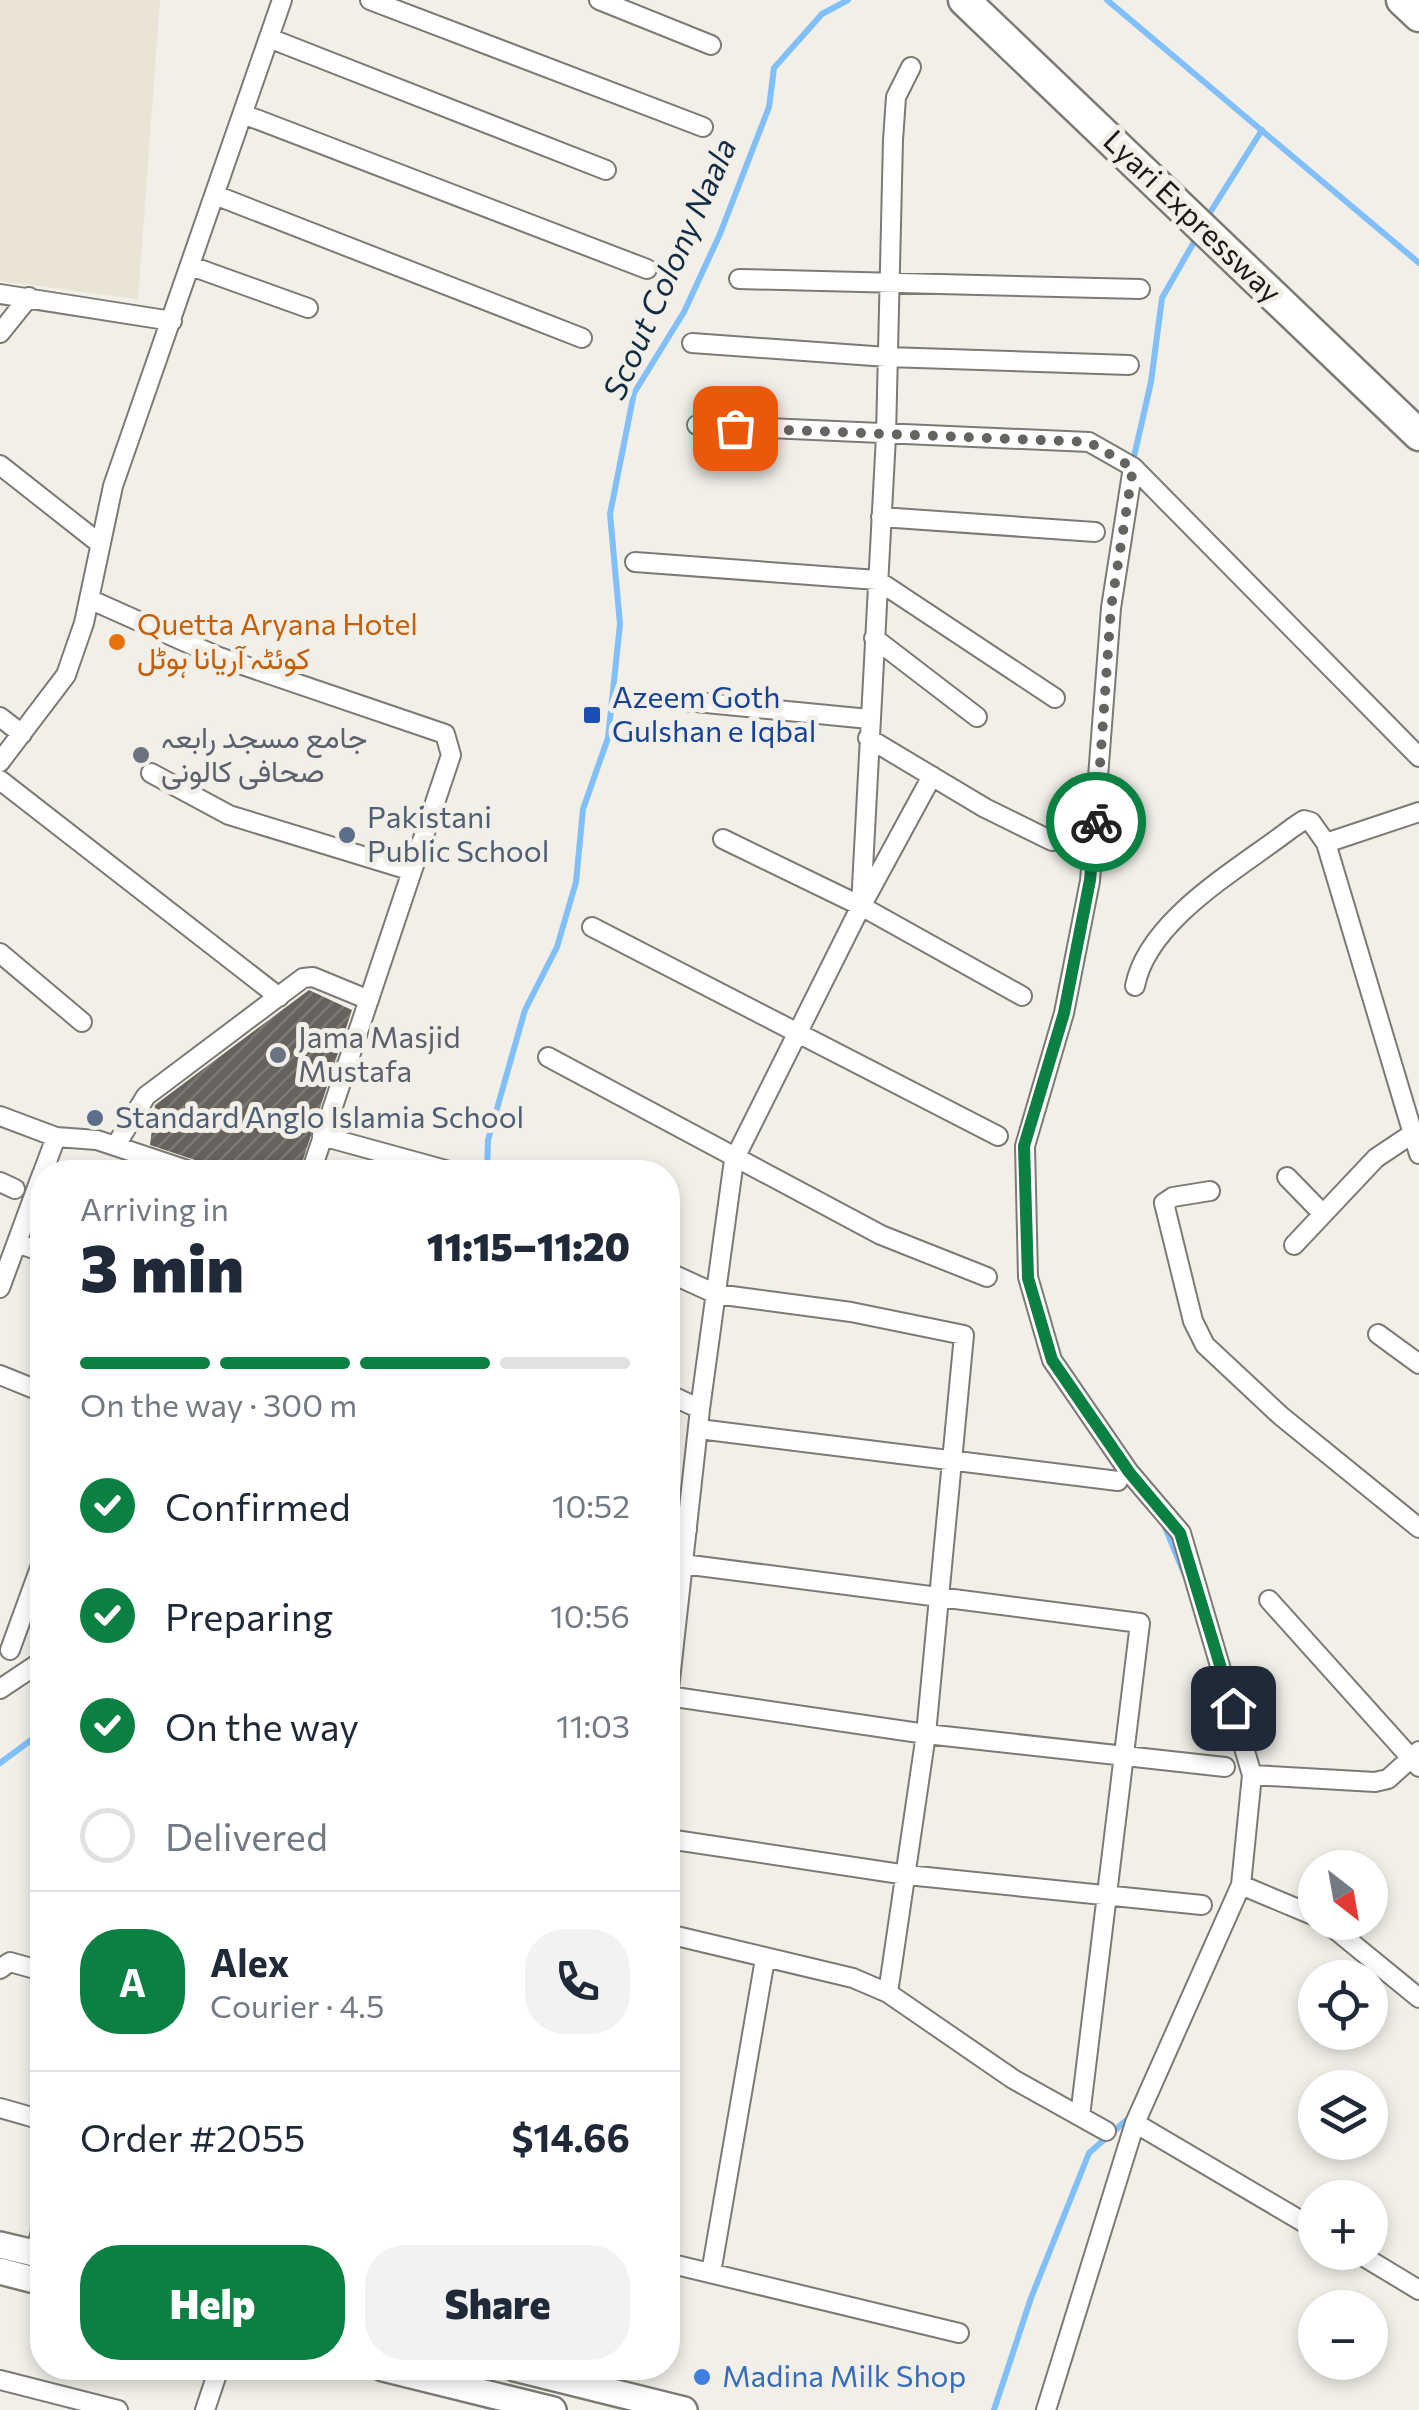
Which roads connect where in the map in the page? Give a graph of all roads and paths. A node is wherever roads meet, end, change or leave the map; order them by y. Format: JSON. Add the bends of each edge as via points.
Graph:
{"nodes":[{"id":1,"x":282,"y":0,"type":"edge"},
{"id":2,"x":370,"y":0,"type":"edge"},
{"id":3,"x":599,"y":0,"type":"edge"},
{"id":4,"x":964,"y":0,"type":"edge"},
{"id":5,"x":1402,"y":0,"type":"edge"},
{"id":6,"x":1419,"y":16,"type":"edge"},
{"id":7,"x":269,"y":38,"type":"junction"},
{"id":8,"x":711,"y":45,"type":"dead end"},
{"id":9,"x":911,"y":67,"type":"dead end"},
{"id":10,"x":243,"y":114,"type":"junction"},
{"id":11,"x":703,"y":127,"type":"dead end"},
{"id":12,"x":606,"y":170,"type":"dead end"},
{"id":13,"x":215,"y":195,"type":"junction"},
{"id":14,"x":191,"y":266,"type":"junction"},
{"id":15,"x":646,"y":269,"type":"dead end"},
{"id":16,"x":738,"y":279,"type":"dead end"},
{"id":17,"x":889,"y":285,"type":"junction"},
{"id":18,"x":1140,"y":289,"type":"dead end"},
{"id":19,"x":0,"y":294,"type":"edge"},
{"id":20,"x":29,"y":297,"type":"junction"},
{"id":21,"x":308,"y":308,"type":"dead end"},
{"id":22,"x":172,"y":320,"type":"junction"},
{"id":23,"x":0,"y":333,"type":"edge"},
{"id":24,"x":582,"y":338,"type":"dead end"},
{"id":25,"x":692,"y":343,"type":"dead end"},
{"id":26,"x":887,"y":357,"type":"junction"},
{"id":27,"x":1129,"y":364,"type":"dead end"},
{"id":28,"x":698,"y":425,"type":"dead end"},
{"id":29,"x":1419,"y":435,"type":"edge"},
{"id":30,"x":886,"y":436,"type":"junction"},
{"id":31,"x":0,"y":465,"type":"edge"},
{"id":32,"x":1133,"y":468,"type":"junction"},
{"id":33,"x":881,"y":517,"type":"junction"},
{"id":34,"x":1095,"y":532,"type":"dead end"},
{"id":35,"x":99,"y":543,"type":"junction"},
{"id":36,"x":635,"y":562,"type":"dead end"},
{"id":37,"x":877,"y":580,"type":"junction"},
{"id":38,"x":88,"y":599,"type":"junction"},
{"id":39,"x":874,"y":638,"type":"junction"},
{"id":40,"x":1055,"y":698,"type":"dead end"},
{"id":41,"x":686,"y":701,"type":"dead end"},
{"id":42,"x":0,"y":717,"type":"edge"},
{"id":43,"x":976,"y":717,"type":"dead end"},
{"id":44,"x":869,"y":728,"type":"junction"},
{"id":45,"x":22,"y":734,"type":"junction"},
{"id":46,"x":1419,"y":757,"type":"edge"},
{"id":47,"x":0,"y":762,"type":"edge"},
{"id":48,"x":151,"y":773,"type":"dead end"},
{"id":49,"x":932,"y":776,"type":"junction"},
{"id":50,"x":0,"y":780,"type":"edge"},
{"id":51,"x":1419,"y":812,"type":"edge"},
{"id":52,"x":722,"y":839,"type":"dead end"},
{"id":53,"x":1052,"y":841,"type":"dead end"},
{"id":54,"x":1326,"y":842,"type":"junction"},
{"id":55,"x":412,"y":871,"type":"junction"},
{"id":56,"x":861,"y":906,"type":"junction"},
{"id":57,"x":592,"y":927,"type":"dead end"},
{"id":58,"x":0,"y":953,"type":"edge"},
{"id":59,"x":1135,"y":986,"type":"dead end"},
{"id":60,"x":1022,"y":996,"type":"dead end"},
{"id":61,"x":280,"y":998,"type":"junction"},
{"id":62,"x":368,"y":1000,"type":"junction"},
{"id":63,"x":82,"y":1022,"type":"dead end"},
{"id":64,"x":799,"y":1035,"type":"junction"},
{"id":65,"x":548,"y":1057,"type":"dead end"},
{"id":66,"x":0,"y":1116,"type":"edge"},
{"id":67,"x":1412,"y":1134,"type":"junction"},
{"id":68,"x":322,"y":1136,"type":"junction"},
{"id":69,"x":998,"y":1136,"type":"dead end"},
{"id":70,"x":56,"y":1137,"type":"junction"},
{"id":71,"x":116,"y":1145,"type":"junction"},
{"id":72,"x":1419,"y":1154,"type":"edge"},
{"id":73,"x":48,"y":1160,"type":"edge"},
{"id":74,"x":158,"y":1160,"type":"edge"},
{"id":75,"x":315,"y":1160,"type":"edge"},
{"id":76,"x":409,"y":1160,"type":"edge"},
{"id":77,"x":734,"y":1160,"type":"junction"},
{"id":78,"x":1287,"y":1177,"type":"dead end"},
{"id":79,"x":1210,"y":1191,"type":"dead end"},
{"id":80,"x":30,"y":1208,"type":"edge"},
{"id":81,"x":1323,"y":1214,"type":"junction"},
{"id":82,"x":17,"y":1243,"type":"junction"},
{"id":83,"x":1294,"y":1245,"type":"dead end"},
{"id":84,"x":30,"y":1248,"type":"edge"},
{"id":85,"x":987,"y":1276,"type":"dead end"},
{"id":86,"x":680,"y":1278,"type":"edge"},
{"id":87,"x":0,"y":1288,"type":"edge"},
{"id":88,"x":716,"y":1294,"type":"junction"},
{"id":89,"x":1378,"y":1334,"type":"dead end"},
{"id":90,"x":1419,"y":1364,"type":"edge"},
{"id":91,"x":0,"y":1375,"type":"edge"},
{"id":92,"x":30,"y":1387,"type":"edge"},
{"id":93,"x":680,"y":1400,"type":"edge"},
{"id":94,"x":700,"y":1410,"type":"junction"},
{"id":95,"x":699,"y":1429,"type":"junction"},
{"id":96,"x":953,"y":1460,"type":"junction"},
{"id":97,"x":1118,"y":1482,"type":"dead end"},
{"id":98,"x":680,"y":1526,"type":"edge"},
{"id":99,"x":1419,"y":1528,"type":"edge"},
{"id":100,"x":687,"y":1530,"type":"junction"},
{"id":101,"x":683,"y":1564,"type":"junction"},
{"id":102,"x":680,"y":1585,"type":"edge"},
{"id":103,"x":30,"y":1590,"type":"edge"},
{"id":104,"x":939,"y":1600,"type":"junction"},
{"id":105,"x":1269,"y":1600,"type":"dead end"},
{"id":106,"x":5,"y":1648,"type":"edge"},
{"id":107,"x":30,"y":1657,"type":"edge"},
{"id":108,"x":30,"y":1669,"type":"edge"},
{"id":109,"x":0,"y":1689,"type":"edge"},
{"id":110,"x":680,"y":1699,"type":"edge"},
{"id":111,"x":926,"y":1734,"type":"junction"},
{"id":112,"x":1126,"y":1756,"type":"junction"},
{"id":113,"x":1417,"y":1759,"type":"edge"},
{"id":114,"x":1225,"y":1767,"type":"dead end"},
{"id":115,"x":1252,"y":1775,"type":"junction"},
{"id":116,"x":680,"y":1841,"type":"edge"},
{"id":117,"x":907,"y":1875,"type":"junction"},
{"id":118,"x":1241,"y":1886,"type":"junction"},
{"id":119,"x":1109,"y":1895,"type":"junction"},
{"id":120,"x":1202,"y":1905,"type":"dead end"},
{"id":121,"x":1298,"y":1909,"type":"edge"},
{"id":122,"x":680,"y":1937,"type":"edge"},
{"id":123,"x":1348,"y":1940,"type":"edge"},
{"id":124,"x":764,"y":1959,"type":"junction"},
{"id":125,"x":0,"y":1968,"type":"edge"},
{"id":126,"x":30,"y":1968,"type":"edge"},
{"id":127,"x":888,"y":1993,"type":"junction"},
{"id":128,"x":1419,"y":1998,"type":"edge"},
{"id":129,"x":0,"y":2108,"type":"edge"},
{"id":130,"x":1080,"y":2116,"type":"junction"},
{"id":131,"x":30,"y":2117,"type":"edge"},
{"id":132,"x":1135,"y":2123,"type":"junction"},
{"id":133,"x":1106,"y":2131,"type":"dead end"},
{"id":134,"x":1298,"y":2218,"type":"edge"},
{"id":135,"x":0,"y":2245,"type":"edge"},
{"id":136,"x":30,"y":2252,"type":"edge"},
{"id":137,"x":680,"y":2266,"type":"edge"},
{"id":138,"x":1386,"y":2270,"type":"edge"},
{"id":139,"x":0,"y":2272,"type":"edge"},
{"id":140,"x":711,"y":2273,"type":"junction"},
{"id":141,"x":30,"y":2279,"type":"edge"},
{"id":142,"x":1419,"y":2290,"type":"edge"},
{"id":143,"x":959,"y":2334,"type":"dead end"},
{"id":144,"x":0,"y":2380,"type":"edge"},
{"id":145,"x":215,"y":2380,"type":"edge"},
{"id":146,"x":422,"y":2380,"type":"edge"},
{"id":147,"x":559,"y":2380,"type":"edge"},
{"id":148,"x":584,"y":2380,"type":"edge"},
{"id":149,"x":500,"y":2404,"type":"edge"},
{"id":150,"x":118,"y":2410,"type":"edge"},
{"id":151,"x":206,"y":2410,"type":"edge"},
{"id":152,"x":552,"y":2410,"type":"edge"},
{"id":153,"x":684,"y":2410,"type":"edge"},
{"id":154,"x":1046,"y":2410,"type":"edge"}],
"edges":[{"from":1,"to":7,"type":"street"},
{"from":2,"to":11,"type":"street"},
{"from":3,"to":8,"type":"street"},
{"from":4,"to":29,"type":"highway","name":"Lyari Expressway"},
{"from":5,"to":6,"type":"highway"},
{"from":7,"to":10,"type":"street"},
{"from":7,"to":12,"type":"street"},
{"from":9,"to":17,"type":"street","via":[[896,97]]},
{"from":10,"to":13,"type":"street"},
{"from":10,"to":15,"type":"street"},
{"from":13,"to":14,"type":"street"},
{"from":13,"to":24,"type":"street"},
{"from":14,"to":21,"type":"street"},
{"from":14,"to":22,"type":"street"},
{"from":16,"to":17,"type":"street"},
{"from":17,"to":18,"type":"street"},
{"from":17,"to":26,"type":"street"},
{"from":19,"to":20,"type":"street"},
{"from":20,"to":22,"type":"street"},
{"from":20,"to":23,"type":"street"},
{"from":22,"to":35,"type":"street"},
{"from":25,"to":26,"type":"street"},
{"from":26,"to":27,"type":"street"},
{"from":26,"to":30,"type":"street"},
{"from":28,"to":30,"type":"street"},
{"from":30,"to":32,"type":"street","via":[[1089,442]]},
{"from":30,"to":33,"type":"street"},
{"from":31,"to":35,"type":"street"},
{"from":32,"to":46,"type":"street"},
{"from":32,"to":115,"type":"street","via":[[1111,608],[1090,880],[1064,1013],[1024,1146],[1028,1278],[1052,1360],[1180,1533]]},
{"from":33,"to":34,"type":"street"},
{"from":33,"to":37,"type":"street"},
{"from":35,"to":38,"type":"street"},
{"from":36,"to":37,"type":"street"},
{"from":37,"to":39,"type":"street"},
{"from":37,"to":40,"type":"street"},
{"from":38,"to":45,"type":"street","via":[[66,674]]},
{"from":38,"to":55,"type":"street","via":[[219,657],[445,734],[452,755]]},
{"from":39,"to":43,"type":"street"},
{"from":39,"to":44,"type":"street"},
{"from":41,"to":44,"type":"street"},
{"from":42,"to":45,"type":"street"},
{"from":44,"to":49,"type":"street"},
{"from":44,"to":56,"type":"street"},
{"from":45,"to":47,"type":"street"},
{"from":48,"to":55,"type":"street","via":[[229,815]]},
{"from":49,"to":53,"type":"street"},
{"from":49,"to":56,"type":"street"},
{"from":50,"to":61,"type":"street"},
{"from":51,"to":54,"type":"street"},
{"from":52,"to":56,"type":"street"},
{"from":54,"to":59,"type":"street","via":[[1311,822],[1292,828],[1158,933]]},
{"from":54,"to":67,"type":"street"},
{"from":55,"to":62,"type":"street"},
{"from":56,"to":60,"type":"street"},
{"from":56,"to":64,"type":"street"},
{"from":57,"to":64,"type":"street"},
{"from":58,"to":63,"type":"street"},
{"from":61,"to":62,"type":"street","via":[[313,977]]},
{"from":61,"to":71,"type":"street","via":[[146,1096]]},
{"from":62,"to":68,"type":"street"},
{"from":64,"to":69,"type":"street"},
{"from":64,"to":77,"type":"street"},
{"from":65,"to":77,"type":"street"},
{"from":66,"to":70,"type":"street"},
{"from":67,"to":72,"type":"street"},
{"from":67,"to":81,"type":"street","via":[[1376,1158]]},
{"from":68,"to":75,"type":"street"},
{"from":68,"to":76,"type":"street"},
{"from":70,"to":71,"type":"street"},
{"from":70,"to":73,"type":"street"},
{"from":71,"to":74,"type":"street"},
{"from":77,"to":85,"type":"street","via":[[881,1235]]},
{"from":77,"to":88,"type":"street"},
{"from":78,"to":81,"type":"street"},
{"from":79,"to":99,"type":"street","via":[[1164,1203],[1205,1345]]},
{"from":80,"to":82,"type":"street"},
{"from":81,"to":83,"type":"street"},
{"from":82,"to":84,"type":"street"},
{"from":82,"to":87,"type":"street"},
{"from":86,"to":88,"type":"street"},
{"from":88,"to":94,"type":"street"},
{"from":88,"to":96,"type":"street","via":[[960,1331],[965,1341]]},
{"from":89,"to":90,"type":"street"},
{"from":91,"to":92,"type":"street"},
{"from":93,"to":94,"type":"street"},
{"from":94,"to":95,"type":"street"},
{"from":95,"to":96,"type":"street"},
{"from":95,"to":100,"type":"street"},
{"from":96,"to":97,"type":"street"},
{"from":96,"to":104,"type":"street"},
{"from":98,"to":100,"type":"street"},
{"from":100,"to":101,"type":"street"},
{"from":101,"to":102,"type":"street"},
{"from":101,"to":104,"type":"street"},
{"from":103,"to":106,"type":"street"},
{"from":104,"to":111,"type":"street"},
{"from":104,"to":112,"type":"street","via":[[1136,1620]]},
{"from":105,"to":113,"type":"street"},
{"from":106,"to":107,"type":"street"},
{"from":108,"to":109,"type":"street"},
{"from":110,"to":111,"type":"street"},
{"from":111,"to":112,"type":"street"},
{"from":111,"to":117,"type":"street"},
{"from":112,"to":114,"type":"street"},
{"from":112,"to":119,"type":"street"},
{"from":113,"to":115,"type":"street","via":[[1375,1782]]},
{"from":115,"to":118,"type":"street"},
{"from":116,"to":117,"type":"street"},
{"from":117,"to":119,"type":"street"},
{"from":117,"to":127,"type":"street"},
{"from":118,"to":121,"type":"street"},
{"from":118,"to":132,"type":"street"},
{"from":119,"to":120,"type":"street"},
{"from":119,"to":130,"type":"street"},
{"from":122,"to":124,"type":"street"},
{"from":123,"to":128,"type":"street"},
{"from":124,"to":127,"type":"street","via":[[853,1978]]},
{"from":124,"to":140,"type":"street"},
{"from":125,"to":126,"type":"street","via":[[10,1962]]},
{"from":127,"to":130,"type":"street"},
{"from":129,"to":131,"type":"street"},
{"from":130,"to":133,"type":"street"},
{"from":132,"to":134,"type":"street"},
{"from":132,"to":154,"type":"street"},
{"from":135,"to":136,"type":"main road"},
{"from":137,"to":140,"type":"street"},
{"from":138,"to":142,"type":"street"},
{"from":139,"to":141,"type":"main road"},
{"from":140,"to":143,"type":"street"},
{"from":144,"to":150,"type":"street"},
{"from":145,"to":151,"type":"street"},
{"from":146,"to":149,"type":"main road"},
{"from":147,"to":152,"type":"street"},
{"from":148,"to":153,"type":"main road"},
{"from":149,"to":152,"type":"main road"}]}
